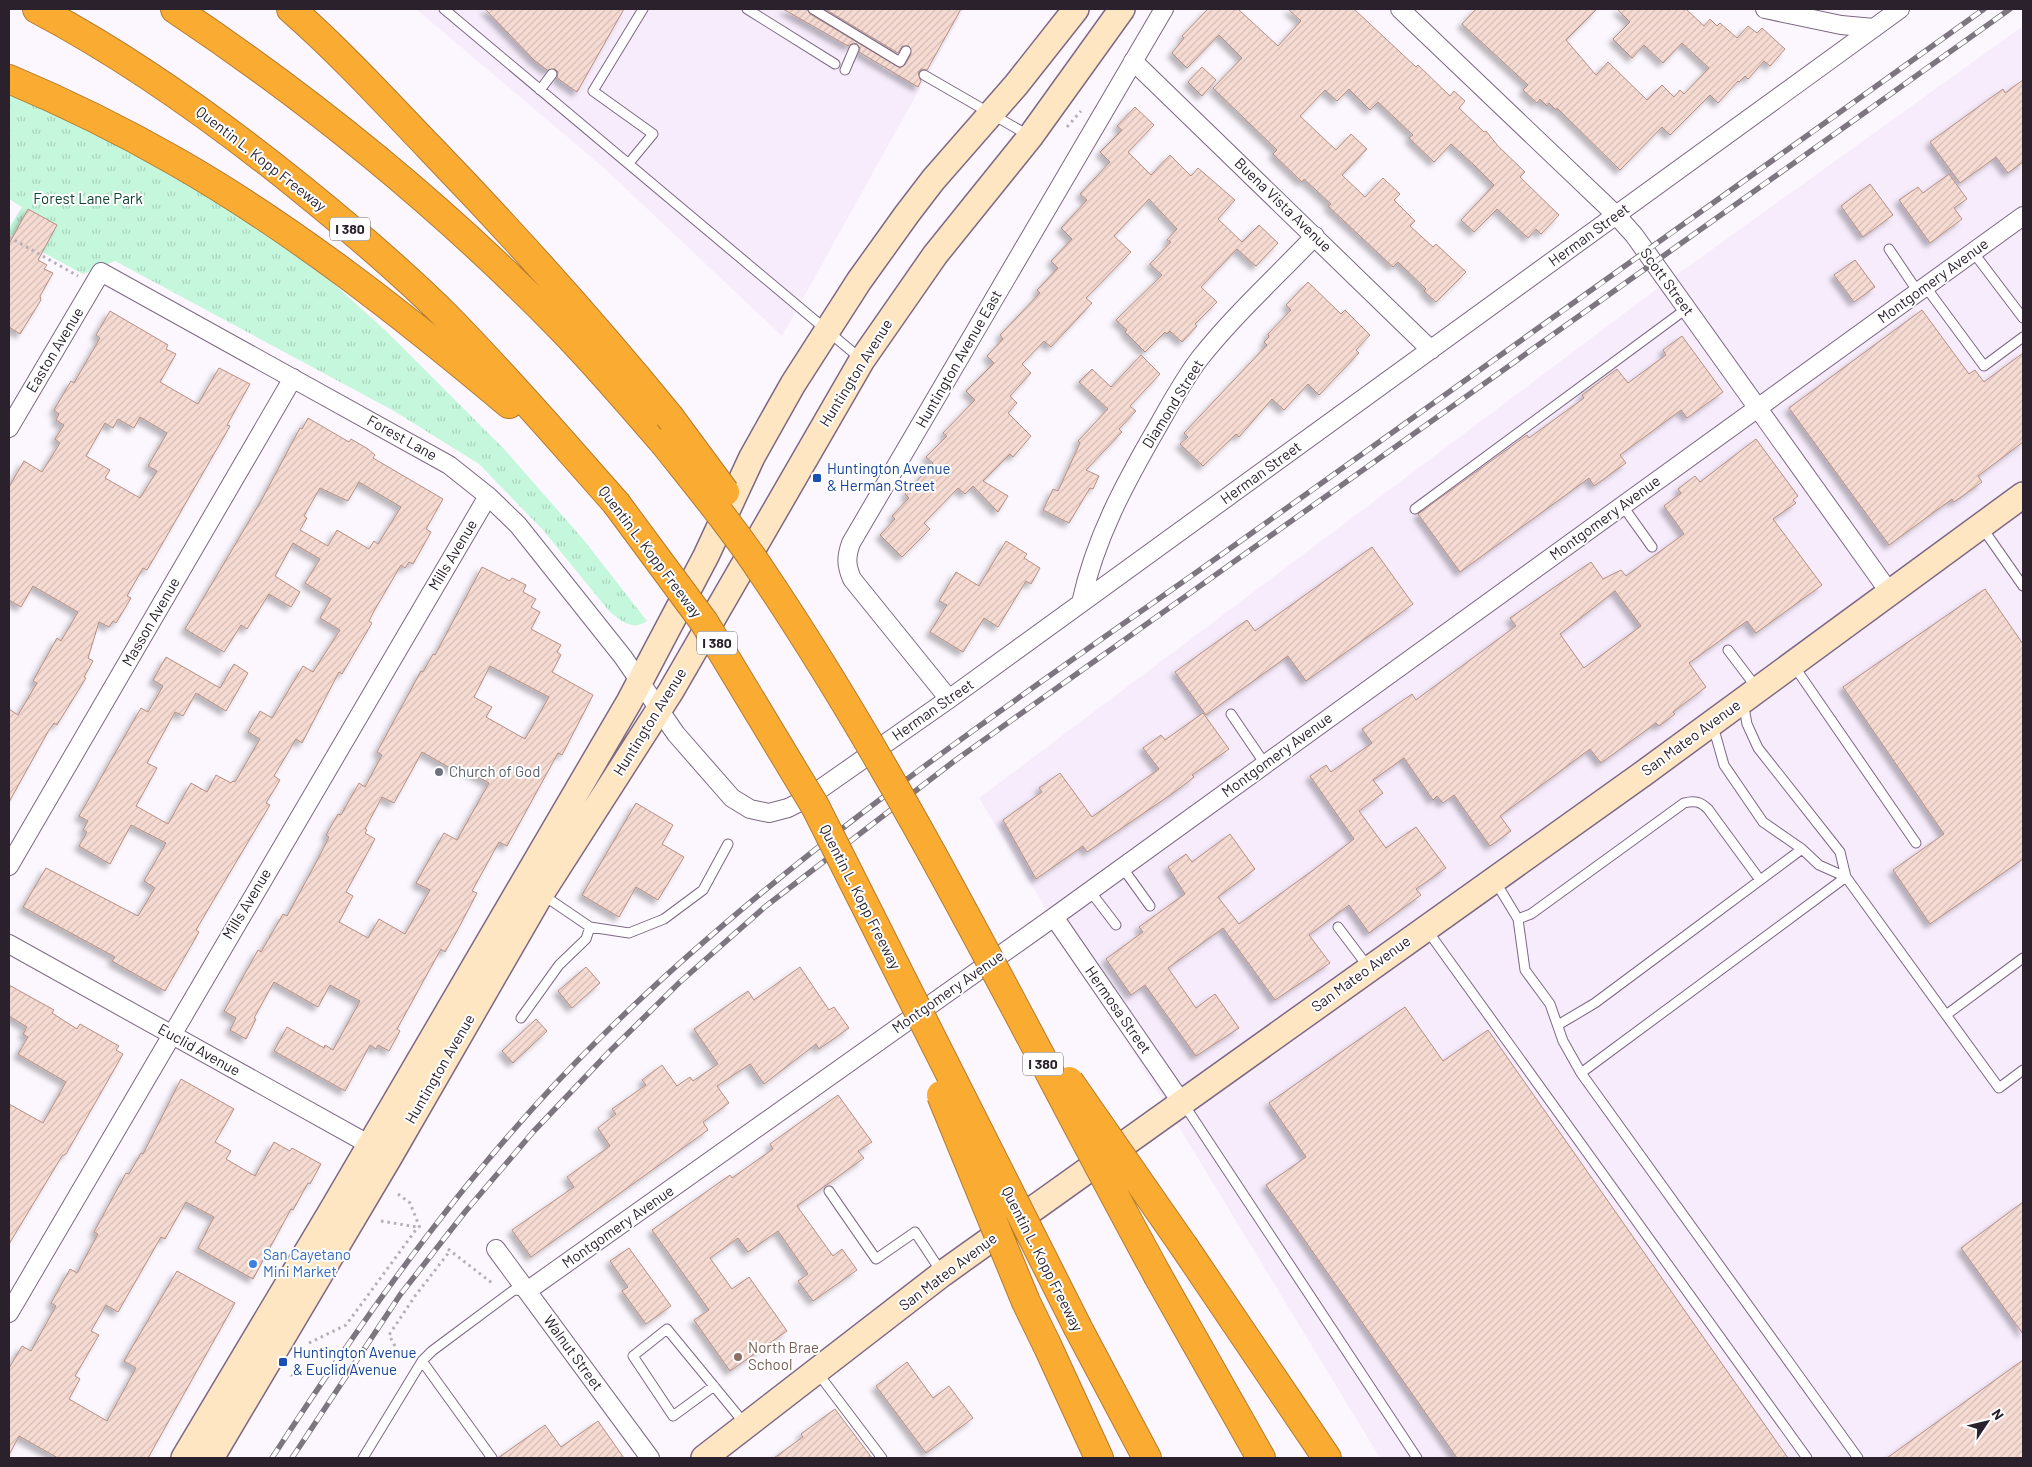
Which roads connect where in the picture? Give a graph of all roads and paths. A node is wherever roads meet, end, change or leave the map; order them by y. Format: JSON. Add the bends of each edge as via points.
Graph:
{"nodes":[{"id":1,"x":37,"y":9,"type":"edge"},
{"id":2,"x":175,"y":9,"type":"edge"},
{"id":3,"x":291,"y":9,"type":"edge"},
{"id":4,"x":444,"y":9,"type":"edge"},
{"id":5,"x":643,"y":9,"type":"edge"},
{"id":6,"x":746,"y":9,"type":"edge"},
{"id":7,"x":813,"y":9,"type":"edge"},
{"id":8,"x":1076,"y":9,"type":"edge"},
{"id":9,"x":1122,"y":9,"type":"edge"},
{"id":10,"x":1164,"y":9,"type":"edge"},
{"id":11,"x":1400,"y":9,"type":"edge"},
{"id":12,"x":1765,"y":9,"type":"edge"},
{"id":13,"x":1900,"y":9,"type":"edge"},
{"id":14,"x":1874,"y":28,"type":"junction"},
{"id":15,"x":854,"y":49,"type":"dead end"},
{"id":16,"x":906,"y":51,"type":"dead end"},
{"id":17,"x":1134,"y":61,"type":"junction"},
{"id":18,"x":835,"y":64,"type":"dead end"},
{"id":19,"x":845,"y":70,"type":"dead end"},
{"id":20,"x":552,"y":74,"type":"dead end"},
{"id":21,"x":924,"y":75,"type":"dead end"},
{"id":22,"x":9,"y":79,"type":"edge"},
{"id":23,"x":540,"y":90,"type":"junction"},
{"id":24,"x":991,"y":114,"type":"junction"},
{"id":25,"x":1030,"y":137,"type":"junction"},
{"id":26,"x":629,"y":163,"type":"junction"},
{"id":27,"x":1616,"y":215,"type":"junction"},
{"id":28,"x":2023,"y":216,"type":"edge"},
{"id":29,"x":1315,"y":236,"type":"junction"},
{"id":30,"x":9,"y":237,"type":"edge"},
{"id":31,"x":1889,"y":249,"type":"dead end"},
{"id":32,"x":1973,"y":252,"type":"junction"},
{"id":33,"x":98,"y":278,"type":"junction"},
{"id":34,"x":1921,"y":289,"type":"junction"},
{"id":35,"x":1686,"y":309,"type":"junction"},
{"id":36,"x":2023,"y":318,"type":"edge"},
{"id":37,"x":826,"y":330,"type":"junction"},
{"id":38,"x":2023,"y":337,"type":"edge"},
{"id":39,"x":1431,"y":350,"type":"junction"},
{"id":40,"x":862,"y":360,"type":"junction"},
{"id":41,"x":293,"y":378,"type":"junction"},
{"id":42,"x":1757,"y":408,"type":"junction"},
{"id":43,"x":9,"y":428,"type":"edge"},
{"id":44,"x":2023,"y":495,"type":"edge"},
{"id":45,"x":488,"y":496,"type":"junction"},
{"id":46,"x":616,"y":503,"type":"junction"},
{"id":47,"x":1622,"y":505,"type":"junction"},
{"id":48,"x":1415,"y":509,"type":"dead end"},
{"id":49,"x":1981,"y":526,"type":"junction"},
{"id":50,"x":1652,"y":547,"type":"dead end"},
{"id":51,"x":2023,"y":586,"type":"edge"},
{"id":52,"x":1890,"y":593,"type":"junction"},
{"id":53,"x":1081,"y":603,"type":"junction"},
{"id":54,"x":1728,"y":650,"type":"dead end"},
{"id":55,"x":1793,"y":664,"type":"junction"},
{"id":56,"x":640,"y":680,"type":"junction"},
{"id":57,"x":1750,"y":695,"type":"junction"},
{"id":58,"x":949,"y":699,"type":"junction"},
{"id":59,"x":660,"y":709,"type":"junction"},
{"id":60,"x":1231,"y":714,"type":"dead end"},
{"id":61,"x":1712,"y":723,"type":"junction"},
{"id":62,"x":858,"y":726,"type":"junction"},
{"id":63,"x":1265,"y":764,"type":"junction"},
{"id":64,"x":1916,"y":843,"type":"dead end"},
{"id":65,"x":728,"y":844,"type":"dead end"},
{"id":66,"x":1802,"y":849,"type":"junction"},
{"id":67,"x":930,"y":851,"type":"junction"},
{"id":68,"x":9,"y":866,"type":"edge"},
{"id":69,"x":1122,"y":867,"type":"junction"},
{"id":70,"x":1846,"y":877,"type":"junction"},
{"id":71,"x":1494,"y":878,"type":"junction"},
{"id":72,"x":1760,"y":880,"type":"junction"},
{"id":73,"x":854,"y":886,"type":"junction"},
{"id":74,"x":1090,"y":890,"type":"junction"},
{"id":75,"x":541,"y":894,"type":"junction"},
{"id":76,"x":1150,"y":906,"type":"dead end"},
{"id":77,"x":1054,"y":917,"type":"junction"},
{"id":78,"x":1518,"y":919,"type":"junction"},
{"id":79,"x":1116,"y":925,"type":"dead end"},
{"id":80,"x":590,"y":927,"type":"junction"},
{"id":81,"x":1338,"y":927,"type":"dead end"},
{"id":82,"x":1425,"y":928,"type":"junction"},
{"id":83,"x":9,"y":944,"type":"edge"},
{"id":84,"x":2023,"y":958,"type":"edge"},
{"id":85,"x":1369,"y":968,"type":"junction"},
{"id":86,"x":1946,"y":1015,"type":"junction"},
{"id":87,"x":521,"y":1018,"type":"dead end"},
{"id":88,"x":1558,"y":1024,"type":"junction"},
{"id":89,"x":171,"y":1034,"type":"junction"},
{"id":90,"x":2023,"y":1070,"type":"edge"},
{"id":91,"x":1581,"y":1072,"type":"junction"},
{"id":92,"x":1182,"y":1103,"type":"junction"},
{"id":93,"x":380,"y":1151,"type":"junction"},
{"id":94,"x":829,"y":1192,"type":"dead end"},
{"id":95,"x":398,"y":1194,"type":"dead end"},
{"id":96,"x":382,"y":1221,"type":"dead end"},
{"id":97,"x":419,"y":1227,"type":"junction"},
{"id":98,"x":496,"y":1249,"type":"dead end"},
{"id":99,"x":942,"y":1274,"type":"junction"},
{"id":100,"x":492,"y":1283,"type":"dead end"},
{"id":101,"x":527,"y":1291,"type":"junction"},
{"id":102,"x":9,"y":1313,"type":"edge"},
{"id":103,"x":308,"y":1343,"type":"dead end"},
{"id":104,"x":395,"y":1346,"type":"dead end"},
{"id":105,"x":422,"y":1362,"type":"junction"},
{"id":106,"x":817,"y":1372,"type":"junction"},
{"id":107,"x":714,"y":1386,"type":"junction"},
{"id":108,"x":747,"y":1426,"type":"junction"},
{"id":109,"x":184,"y":1458,"type":"edge"},
{"id":110,"x":211,"y":1458,"type":"edge"},
{"id":111,"x":363,"y":1458,"type":"edge"},
{"id":112,"x":492,"y":1458,"type":"edge"},
{"id":113,"x":650,"y":1458,"type":"edge"},
{"id":114,"x":704,"y":1458,"type":"edge"},
{"id":115,"x":882,"y":1458,"type":"edge"},
{"id":116,"x":1100,"y":1458,"type":"edge"},
{"id":117,"x":1147,"y":1458,"type":"edge"},
{"id":118,"x":1261,"y":1458,"type":"edge"},
{"id":119,"x":1327,"y":1458,"type":"edge"},
{"id":120,"x":1417,"y":1458,"type":"edge"},
{"id":121,"x":1807,"y":1458,"type":"edge"},
{"id":122,"x":1858,"y":1458,"type":"edge"}],
"edges":[{"from":1,"to":46,"type":"highway","name":"Quentin L. Kopp Freeway","number":"I 380","via":[[185,99],[253,150],[384,258],[447,317]]},
{"from":2,"to":62,"type":"highway","number":"I 380","bridge":true,"via":[[296,93],[434,207],[562,328],[664,443],[763,573]]},
{"from":3,"to":62,"type":"highway","bridge":true,"via":[[362,77],[490,211],[606,339],[669,416],[751,531]]},
{"from":4,"to":23,"type":"lane"},
{"from":5,"to":26,"type":"lane","via":[[592,91],[652,134]]},
{"from":6,"to":18,"type":"lane"},
{"from":7,"to":16,"type":"lane","via":[[900,62]]},
{"from":8,"to":24,"type":"street","name":"Huntington Avenue"},
{"from":9,"to":25,"type":"street","name":"Huntington Avenue"},
{"from":10,"to":17,"type":"street","name":"Huntington Avenue East"},
{"from":11,"to":27,"type":"street","name":"Scott Street"},
{"from":12,"to":14,"type":"street","via":[[1842,26]]},
{"from":13,"to":14,"type":"street","name":"Herman Street"},
{"from":14,"to":27,"type":"street","name":"Herman Street"},
{"from":15,"to":19,"type":"lane"},
{"from":17,"to":29,"type":"street","name":"Buena Vista Avenue"},
{"from":17,"to":58,"type":"street","name":"Huntington Avenue East","via":[[846,555],[846,566],[852,579]]},
{"from":20,"to":23,"type":"lane"},
{"from":21,"to":24,"type":"lane"},
{"from":22,"to":46,"type":"highway","via":[[120,130],[176,161],[306,247],[448,353],[539,430]]},
{"from":23,"to":26,"type":"lane"},
{"from":24,"to":25,"type":"lane"},
{"from":24,"to":37,"type":"street","name":"Huntington Avenue","via":[[907,214]]},
{"from":25,"to":40,"type":"street","name":"Huntington Avenue","via":[[935,254]]},
{"from":26,"to":37,"type":"lane"},
{"from":27,"to":35,"type":"street","name":"Scott Street"},
{"from":27,"to":39,"type":"street","name":"Herman Street"},
{"from":28,"to":32,"type":"street","name":"Montgomery Avenue"},
{"from":29,"to":39,"type":"street","name":"Buena Vista Avenue"},
{"from":29,"to":53,"type":"street","name":"Diamond Street","via":[[1205,352],[1187,376],[1122,489],[1097,546]]},
{"from":30,"to":33,"type":"path"},
{"from":31,"to":34,"type":"lane"},
{"from":32,"to":34,"type":"street","name":"Montgomery Avenue"},
{"from":32,"to":36,"type":"lane"},
{"from":33,"to":41,"type":"street","name":"Forest Lane"},
{"from":33,"to":43,"type":"street","name":"Easton Avenue"},
{"from":34,"to":38,"type":"lane","via":[[1984,366]]},
{"from":34,"to":42,"type":"street","name":"Montgomery Avenue"},
{"from":35,"to":42,"type":"street","name":"Scott Street"},
{"from":35,"to":48,"type":"lane"},
{"from":37,"to":40,"type":"lane"},
{"from":37,"to":56,"type":"street","name":"Huntington Avenue","via":[[752,457],[706,556]]},
{"from":39,"to":53,"type":"street","name":"Herman Street"},
{"from":40,"to":59,"type":"street","name":"Huntington Avenue"},
{"from":41,"to":45,"type":"street","name":"Forest Lane","via":[[449,465]]},
{"from":41,"to":68,"type":"street","name":"Masson Avenue"},
{"from":42,"to":47,"type":"street","name":"Montgomery Avenue"},
{"from":42,"to":52,"type":"street","name":"Scott Street"},
{"from":44,"to":49,"type":"street","name":"San Mateo Avenue"},
{"from":45,"to":56,"type":"street","name":"Forest Lane","via":[[518,525]]},
{"from":45,"to":89,"type":"street","name":"Mills Avenue"},
{"from":46,"to":73,"type":"highway","name":"Quentin L. Kopp Freeway","number":"I 380","bridge":true,"via":[[704,622],[815,806]]},
{"from":47,"to":50,"type":"lane"},
{"from":47,"to":63,"type":"street","name":"Montgomery Avenue"},
{"from":49,"to":51,"type":"lane"},
{"from":49,"to":52,"type":"street","name":"San Mateo Avenue"},
{"from":52,"to":55,"type":"street","name":"San Mateo Avenue"},
{"from":53,"to":58,"type":"street","name":"Herman Street"},
{"from":54,"to":57,"type":"lane"},
{"from":55,"to":57,"type":"street","name":"San Mateo Avenue"},
{"from":55,"to":64,"type":"lane"},
{"from":56,"to":59,"type":"street","name":"Herman Street"},
{"from":56,"to":93,"type":"street","name":"Huntington Avenue"},
{"from":57,"to":61,"type":"street","name":"San Mateo Avenue"},
{"from":57,"to":70,"type":"lane","via":[[1747,724],[1758,748],[1840,852]]},
{"from":58,"to":59,"type":"street","name":"Herman Street","via":[[806,799],[768,813],[732,798],[676,734]]},
{"from":59,"to":75,"type":"street","name":"Huntington Avenue"},
{"from":60,"to":63,"type":"lane"},
{"from":61,"to":66,"type":"lane","via":[[1718,748],[1732,779],[1763,822]]},
{"from":61,"to":71,"type":"street","name":"San Mateo Avenue"},
{"from":62,"to":67,"type":"highway","number":"I 380","bridge":true},
{"from":63,"to":69,"type":"street","name":"Montgomery Avenue"},
{"from":65,"to":80,"type":"lane","via":[[703,890],[664,919],[629,933]]},
{"from":66,"to":70,"type":"lane","via":[[1819,865]]},
{"from":66,"to":72,"type":"lane"},
{"from":67,"to":118,"type":"highway","number":"I 380","bridge":true,"via":[[1158,1276]]},
{"from":67,"to":119,"type":"highway","bridge":true,"via":[[1054,1060]]},
{"from":69,"to":74,"type":"street","name":"Montgomery Avenue"},
{"from":69,"to":76,"type":"lane"},
{"from":70,"to":86,"type":"lane"},
{"from":70,"to":91,"type":"lane"},
{"from":71,"to":78,"type":"lane"},
{"from":71,"to":82,"type":"street","name":"San Mateo Avenue"},
{"from":72,"to":78,"type":"lane","via":[[1708,809],[1691,801],[1531,914]]},
{"from":72,"to":88,"type":"lane","via":[[1595,1003]]},
{"from":73,"to":116,"type":"highway","bridge":true,"via":[[1026,1302]]},
{"from":73,"to":117,"type":"highway","name":"Quentin L. Kopp Freeway","number":"I 380","bridge":true},
{"from":74,"to":77,"type":"street","name":"Montgomery Avenue"},
{"from":74,"to":79,"type":"lane"},
{"from":75,"to":80,"type":"lane"},
{"from":75,"to":93,"type":"street","name":"Huntington Avenue"},
{"from":77,"to":92,"type":"street","name":"Hermosa Street"},
{"from":77,"to":101,"type":"street","name":"Montgomery Avenue"},
{"from":78,"to":88,"type":"lane","via":[[1525,970],[1550,1004]]},
{"from":80,"to":87,"type":"lane","via":[[586,939],[559,965]]},
{"from":81,"to":85,"type":"lane"},
{"from":82,"to":85,"type":"street","name":"San Mateo Avenue"},
{"from":82,"to":121,"type":"lane"},
{"from":83,"to":89,"type":"street","name":"Euclid Avenue"},
{"from":84,"to":86,"type":"lane"},
{"from":85,"to":92,"type":"street","name":"San Mateo Avenue"},
{"from":86,"to":90,"type":"lane","via":[[1999,1088]]},
{"from":88,"to":91,"type":"lane","via":[[1563,1041]]},
{"from":89,"to":93,"type":"street","name":"Euclid Avenue"},
{"from":89,"to":102,"type":"street","name":"Mills Avenue"},
{"from":91,"to":122,"type":"lane"},
{"from":92,"to":99,"type":"street","name":"San Mateo Avenue"},
{"from":92,"to":120,"type":"lane"},
{"from":93,"to":109,"type":"street","name":"Huntington Avenue"},
{"from":93,"to":110,"type":"street","name":"Huntington Avenue"},
{"from":94,"to":99,"type":"lane","via":[[876,1259],[915,1232]]},
{"from":95,"to":97,"type":"path","via":[[410,1203]]},
{"from":96,"to":97,"type":"path"},
{"from":97,"to":103,"type":"path","via":[[346,1325]]},
{"from":98,"to":101,"type":"street","name":"Walnut Street"},
{"from":99,"to":106,"type":"street","name":"San Mateo Avenue"},
{"from":100,"to":104,"type":"path","via":[[449,1250],[389,1335]]},
{"from":101,"to":105,"type":"lane","via":[[514,1290],[445,1339]]},
{"from":101,"to":113,"type":"street","name":"Walnut Street"},
{"from":105,"to":111,"type":"lane"},
{"from":105,"to":112,"type":"lane"},
{"from":106,"to":108,"type":"street","name":"San Mateo Avenue"},
{"from":106,"to":115,"type":"lane"},
{"from":107,"to":107,"type":"lane","via":[[667,1329],[633,1356],[673,1416]]},
{"from":107,"to":108,"type":"lane"},
{"from":108,"to":114,"type":"street","name":"San Mateo Avenue"}]}
